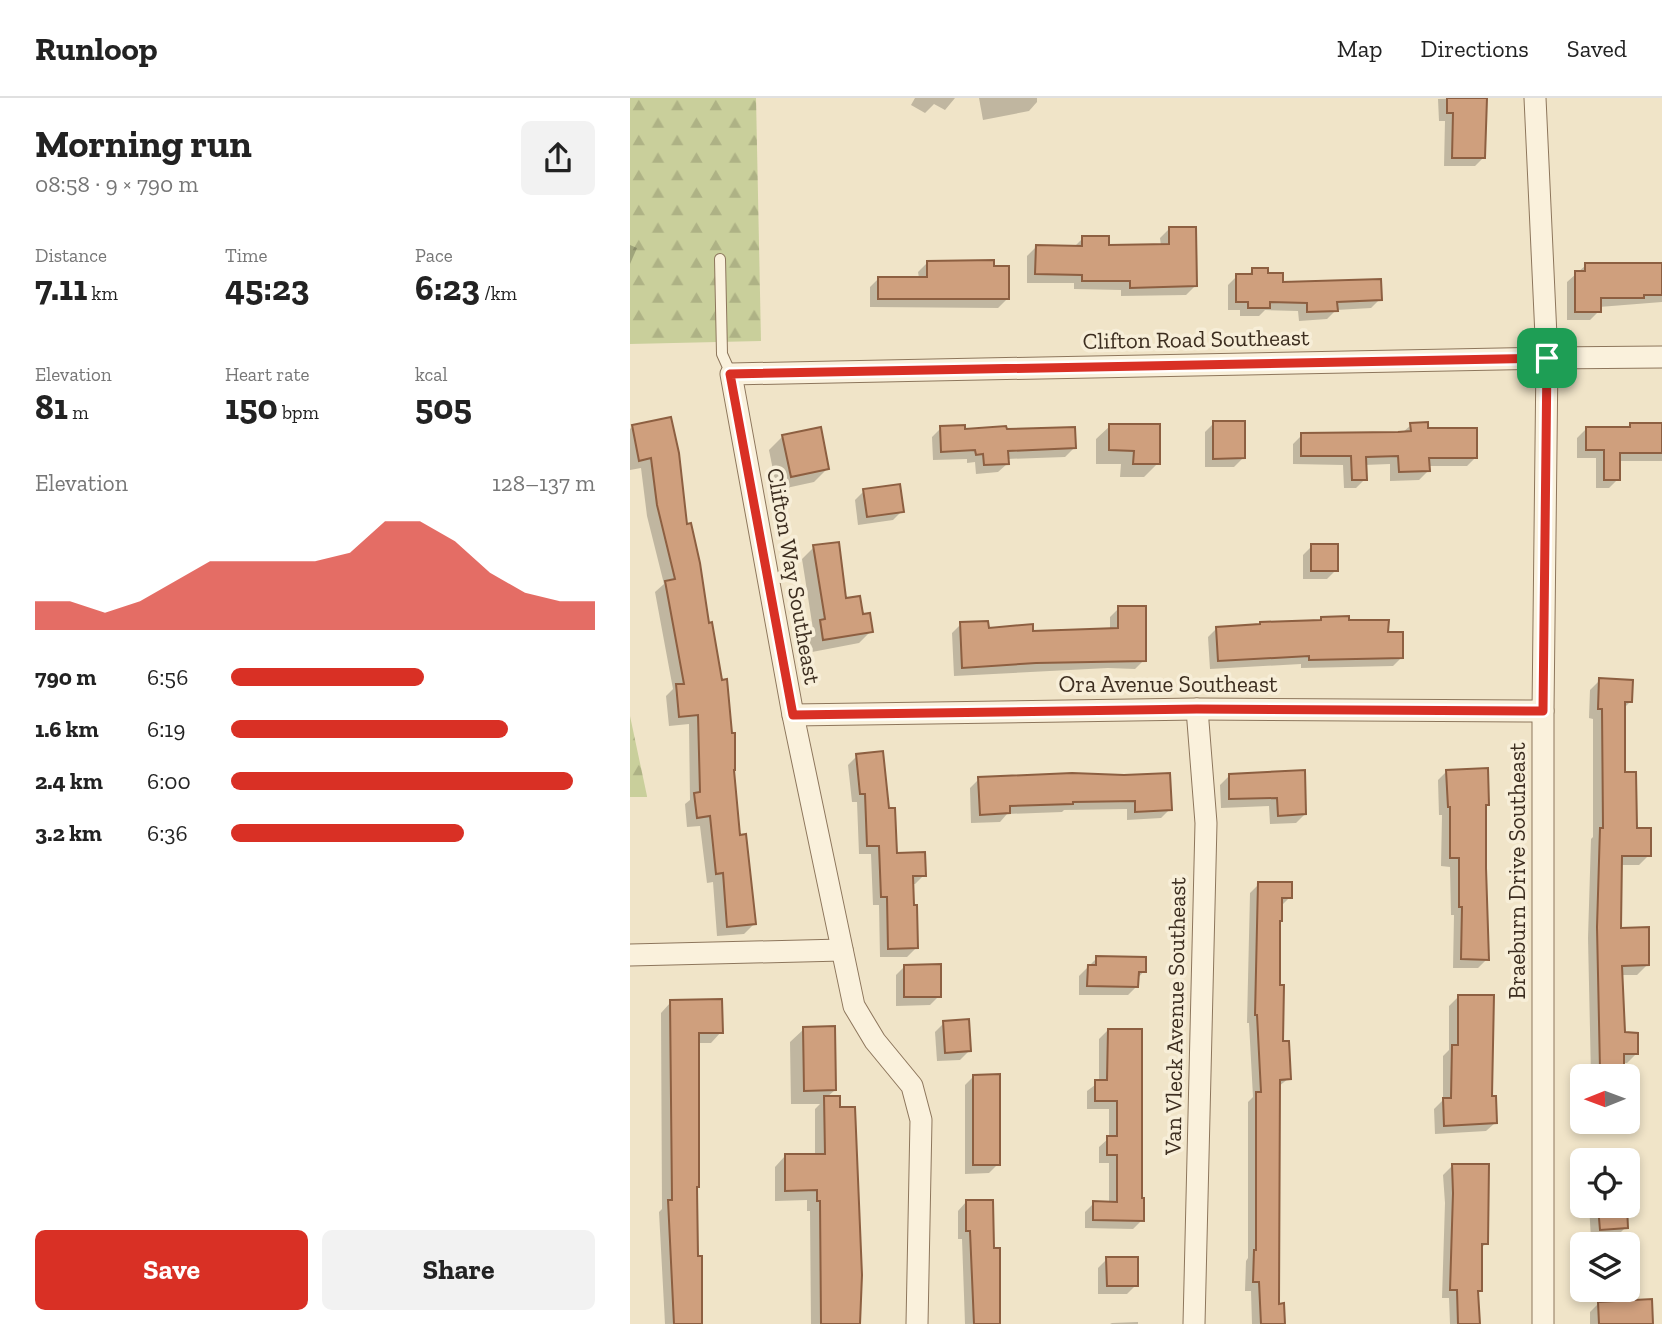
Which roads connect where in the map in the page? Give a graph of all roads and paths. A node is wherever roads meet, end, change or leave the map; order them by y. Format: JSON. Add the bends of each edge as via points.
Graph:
{"nodes":[{"id":1,"x":1535,"y":98,"type":"edge"},
{"id":2,"x":720,"y":259,"type":"dead end"},
{"id":3,"x":1662,"y":357,"type":"edge"},
{"id":4,"x":1547,"y":358,"type":"junction"},
{"id":5,"x":730,"y":374,"type":"junction"},
{"id":6,"x":1197,"y":709,"type":"junction"},
{"id":7,"x":1543,"y":711,"type":"junction"},
{"id":8,"x":793,"y":715,"type":"junction"},
{"id":9,"x":842,"y":950,"type":"junction"},
{"id":10,"x":630,"y":955,"type":"edge"},
{"id":11,"x":917,"y":1324,"type":"edge"},
{"id":12,"x":1194,"y":1324,"type":"edge"},
{"id":13,"x":1543,"y":1324,"type":"edge"}],
"edges":[{"from":1,"to":4,"type":"street","name":"Braeburn Drive Southeast"},
{"from":2,"to":5,"type":"lane","via":[[722,354]]},
{"from":3,"to":4,"type":"street","name":"Clifton Road Southeast"},
{"from":4,"to":5,"type":"street","name":"Clifton Road Southeast"},
{"from":4,"to":7,"type":"street","name":"Braeburn Drive Southeast"},
{"from":5,"to":8,"type":"street","name":"Clifton Way Southeast"},
{"from":6,"to":7,"type":"street","name":"Ora Avenue Southeast"},
{"from":6,"to":8,"type":"street","name":"Ora Avenue Southeast"},
{"from":6,"to":12,"type":"street","name":"Van Vleck Avenue Southeast","via":[[1206,822]]},
{"from":7,"to":13,"type":"street","name":"Braeburn Drive Southeast"},
{"from":8,"to":9,"type":"street","name":"Clifton Way Southeast"},
{"from":9,"to":10,"type":"street"},
{"from":9,"to":11,"type":"street","name":"Clifton Way Southeast","via":[[854,1006],[875,1041],[912,1086],[921,1120]]}]}
